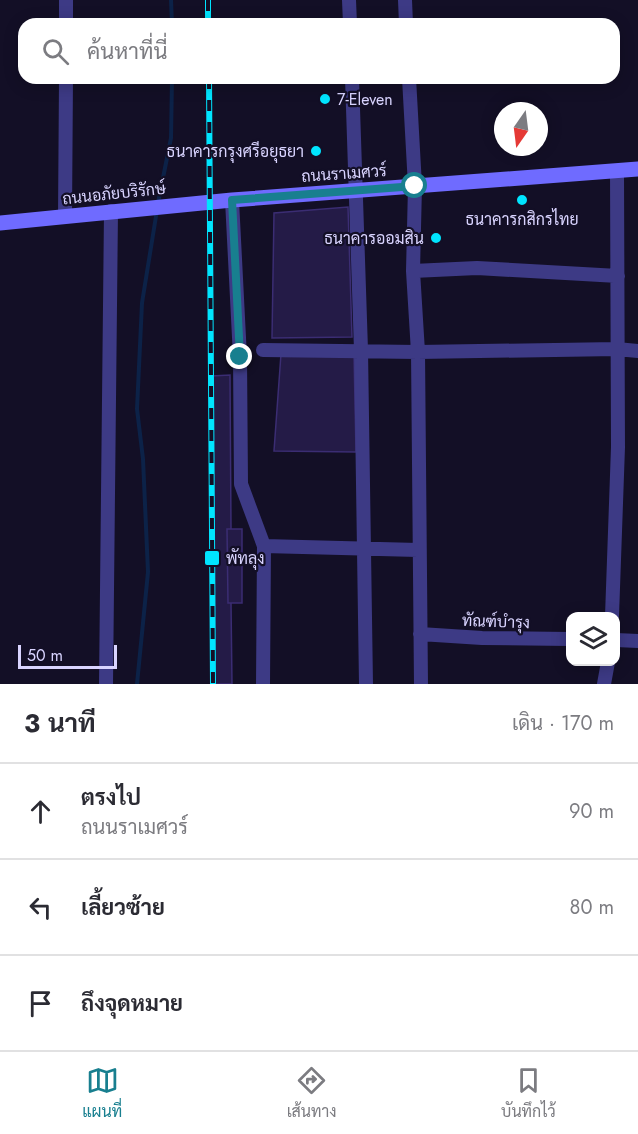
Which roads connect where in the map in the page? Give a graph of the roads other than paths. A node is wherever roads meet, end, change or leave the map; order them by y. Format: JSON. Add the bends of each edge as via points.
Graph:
{"nodes":[{"id":1,"x":66,"y":0,"type":"edge"},
{"id":2,"x":349,"y":0,"type":"edge"},
{"id":3,"x":405,"y":0,"type":"edge"},
{"id":4,"x":66,"y":18,"type":"edge"},
{"id":5,"x":350,"y":18,"type":"edge"},
{"id":6,"x":406,"y":18,"type":"edge"},
{"id":7,"x":66,"y":84,"type":"edge"},
{"id":8,"x":352,"y":84,"type":"edge"},
{"id":9,"x":409,"y":84,"type":"edge"},
{"id":10,"x":638,"y":169,"type":"edge"},
{"id":11,"x":617,"y":171,"type":"junction"},
{"id":12,"x":415,"y":186,"type":"junction"},
{"id":13,"x":357,"y":190,"type":"junction"},
{"id":14,"x":232,"y":200,"type":"junction"},
{"id":15,"x":111,"y":211,"type":"junction"},
{"id":16,"x":65,"y":216,"type":"junction"},
{"id":17,"x":0,"y":223,"type":"edge"},
{"id":18,"x":413,"y":271,"type":"junction"},
{"id":19,"x":618,"y":276,"type":"junction"},
{"id":20,"x":617,"y":349,"type":"junction"},
{"id":21,"x":263,"y":350,"type":"dead end"},
{"id":22,"x":361,"y":350,"type":"junction"},
{"id":23,"x":638,"y":351,"type":"edge"},
{"id":24,"x":418,"y":352,"type":"junction"},
{"id":25,"x":264,"y":546,"type":"junction"},
{"id":26,"x":364,"y":548,"type":"junction"},
{"id":27,"x":418,"y":550,"type":"junction"},
{"id":28,"x":612,"y":612,"type":"edge"},
{"id":29,"x":420,"y":634,"type":"junction"},
{"id":30,"x":566,"y":639,"type":"edge"},
{"id":31,"x":620,"y":640,"type":"edge"},
{"id":32,"x":638,"y":641,"type":"edge"},
{"id":33,"x":607,"y":666,"type":"edge"},
{"id":34,"x":106,"y":684,"type":"edge"},
{"id":35,"x":263,"y":684,"type":"edge"},
{"id":36,"x":366,"y":684,"type":"edge"},
{"id":37,"x":421,"y":684,"type":"edge"},
{"id":38,"x":604,"y":684,"type":"edge"}],
"edges":[{"from":1,"to":4,"type":"street"},
{"from":2,"to":5,"type":"street"},
{"from":3,"to":6,"type":"street"},
{"from":7,"to":16,"type":"street"},
{"from":8,"to":13,"type":"street"},
{"from":9,"to":12,"type":"street"},
{"from":10,"to":11,"type":"main road","name":"ถนนราเมศวร์"},
{"from":11,"to":12,"type":"main road","name":"ถนนราเมศวร์"},
{"from":11,"to":19,"type":"street"},
{"from":12,"to":13,"type":"main road","name":"ถนนราเมศวร์"},
{"from":12,"to":18,"type":"street"},
{"from":13,"to":14,"type":"main road","name":"ถนนราเมศวร์"},
{"from":13,"to":22,"type":"street"},
{"from":14,"to":15,"type":"main road","name":"ถนนอภัยบริรักษ์"},
{"from":14,"to":25,"type":"street","via":[[240,357],[241,484]]},
{"from":15,"to":16,"type":"main road","name":"ถนนอภัยบริรักษ์"},
{"from":15,"to":34,"type":"street"},
{"from":16,"to":17,"type":"main road","name":"ถนนอภัยบริรักษ์"},
{"from":18,"to":19,"type":"street","via":[[477,268]]},
{"from":18,"to":24,"type":"street"},
{"from":19,"to":20,"type":"street"},
{"from":20,"to":23,"type":"street"},
{"from":20,"to":24,"type":"street"},
{"from":20,"to":28,"type":"street"},
{"from":21,"to":22,"type":"street"},
{"from":22,"to":24,"type":"street"},
{"from":22,"to":26,"type":"street"},
{"from":24,"to":27,"type":"street"},
{"from":25,"to":26,"type":"street"},
{"from":25,"to":35,"type":"street"},
{"from":26,"to":27,"type":"street"},
{"from":26,"to":36,"type":"street"},
{"from":27,"to":29,"type":"street"},
{"from":29,"to":30,"type":"street","name":"ทัณฑ์บำรุง"},
{"from":29,"to":37,"type":"street"},
{"from":31,"to":32,"type":"street"},
{"from":33,"to":38,"type":"street"}]}
